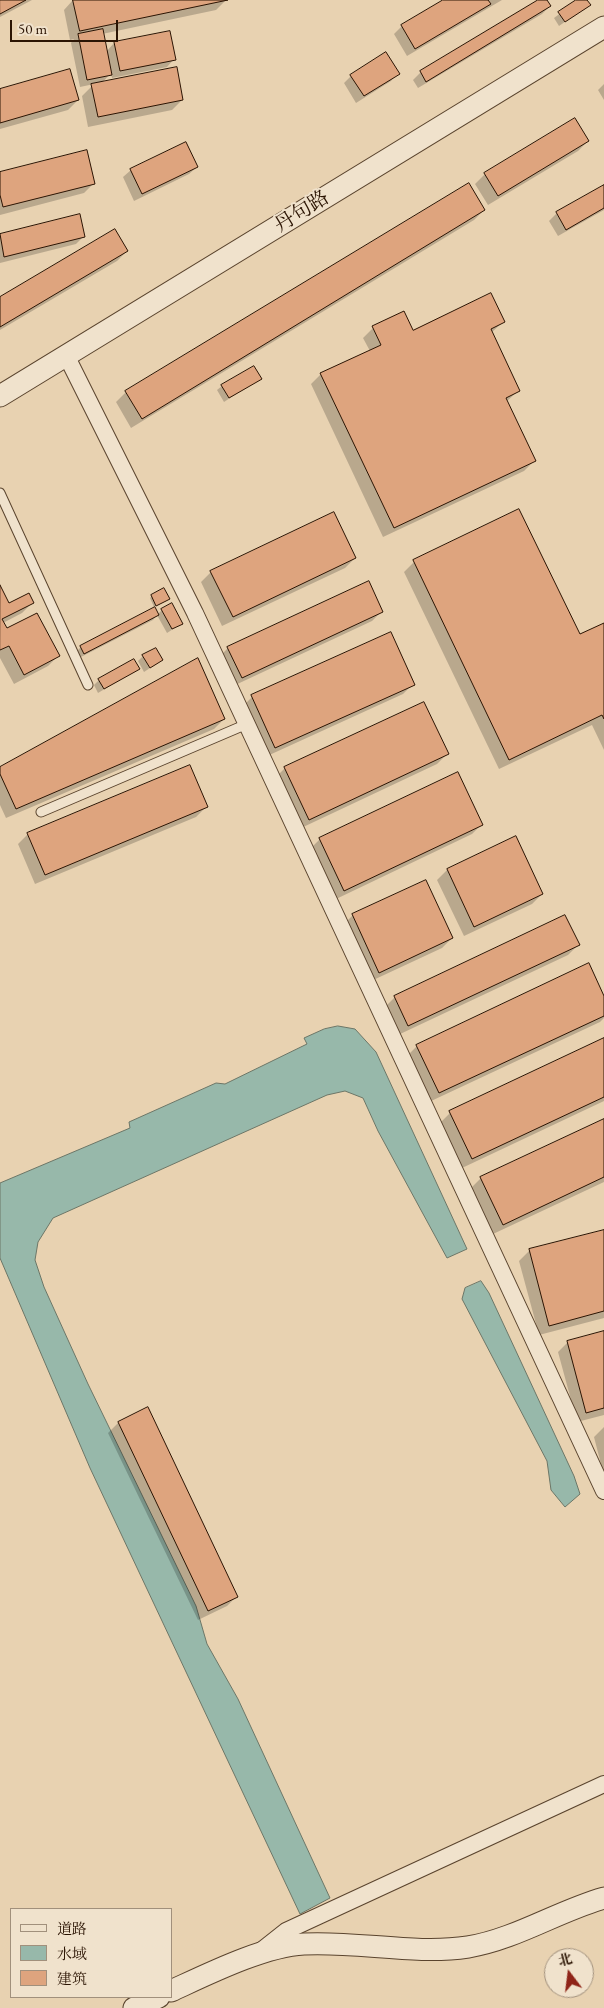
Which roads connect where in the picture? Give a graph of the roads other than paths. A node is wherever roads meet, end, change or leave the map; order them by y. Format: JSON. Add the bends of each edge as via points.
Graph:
{"nodes":[{"id":1,"x":604,"y":28,"type":"edge"},
{"id":2,"x":67,"y":357,"type":"junction"},
{"id":3,"x":0,"y":396,"type":"edge"},
{"id":4,"x":0,"y":493,"type":"edge"},
{"id":5,"x":88,"y":684,"type":"dead end"},
{"id":6,"x":247,"y":724,"type":"junction"},
{"id":7,"x":41,"y":812,"type":"dead end"},
{"id":8,"x":604,"y":1491,"type":"edge"},
{"id":9,"x":604,"y":1784,"type":"edge"},
{"id":10,"x":604,"y":1898,"type":"edge"},
{"id":11,"x":252,"y":1958,"type":"junction"},
{"id":12,"x":172,"y":1991,"type":"edge"},
{"id":13,"x":157,"y":1998,"type":"edge"},
{"id":14,"x":134,"y":2008,"type":"edge"}],
"edges":[{"from":1,"to":2,"type":"street","name":"丹句路"},
{"from":2,"to":3,"type":"street","name":"丹句路"},
{"from":2,"to":6,"type":"street"},
{"from":4,"to":5,"type":"lane"},
{"from":6,"to":7,"type":"lane"},
{"from":6,"to":8,"type":"street"},
{"from":9,"to":11,"type":"street","via":[[286,1931]]},
{"from":10,"to":11,"type":"street","via":[[506,1936],[466,1947],[303,1944]]},
{"from":11,"to":12,"type":"street"},
{"from":13,"to":14,"type":"street"}]}
